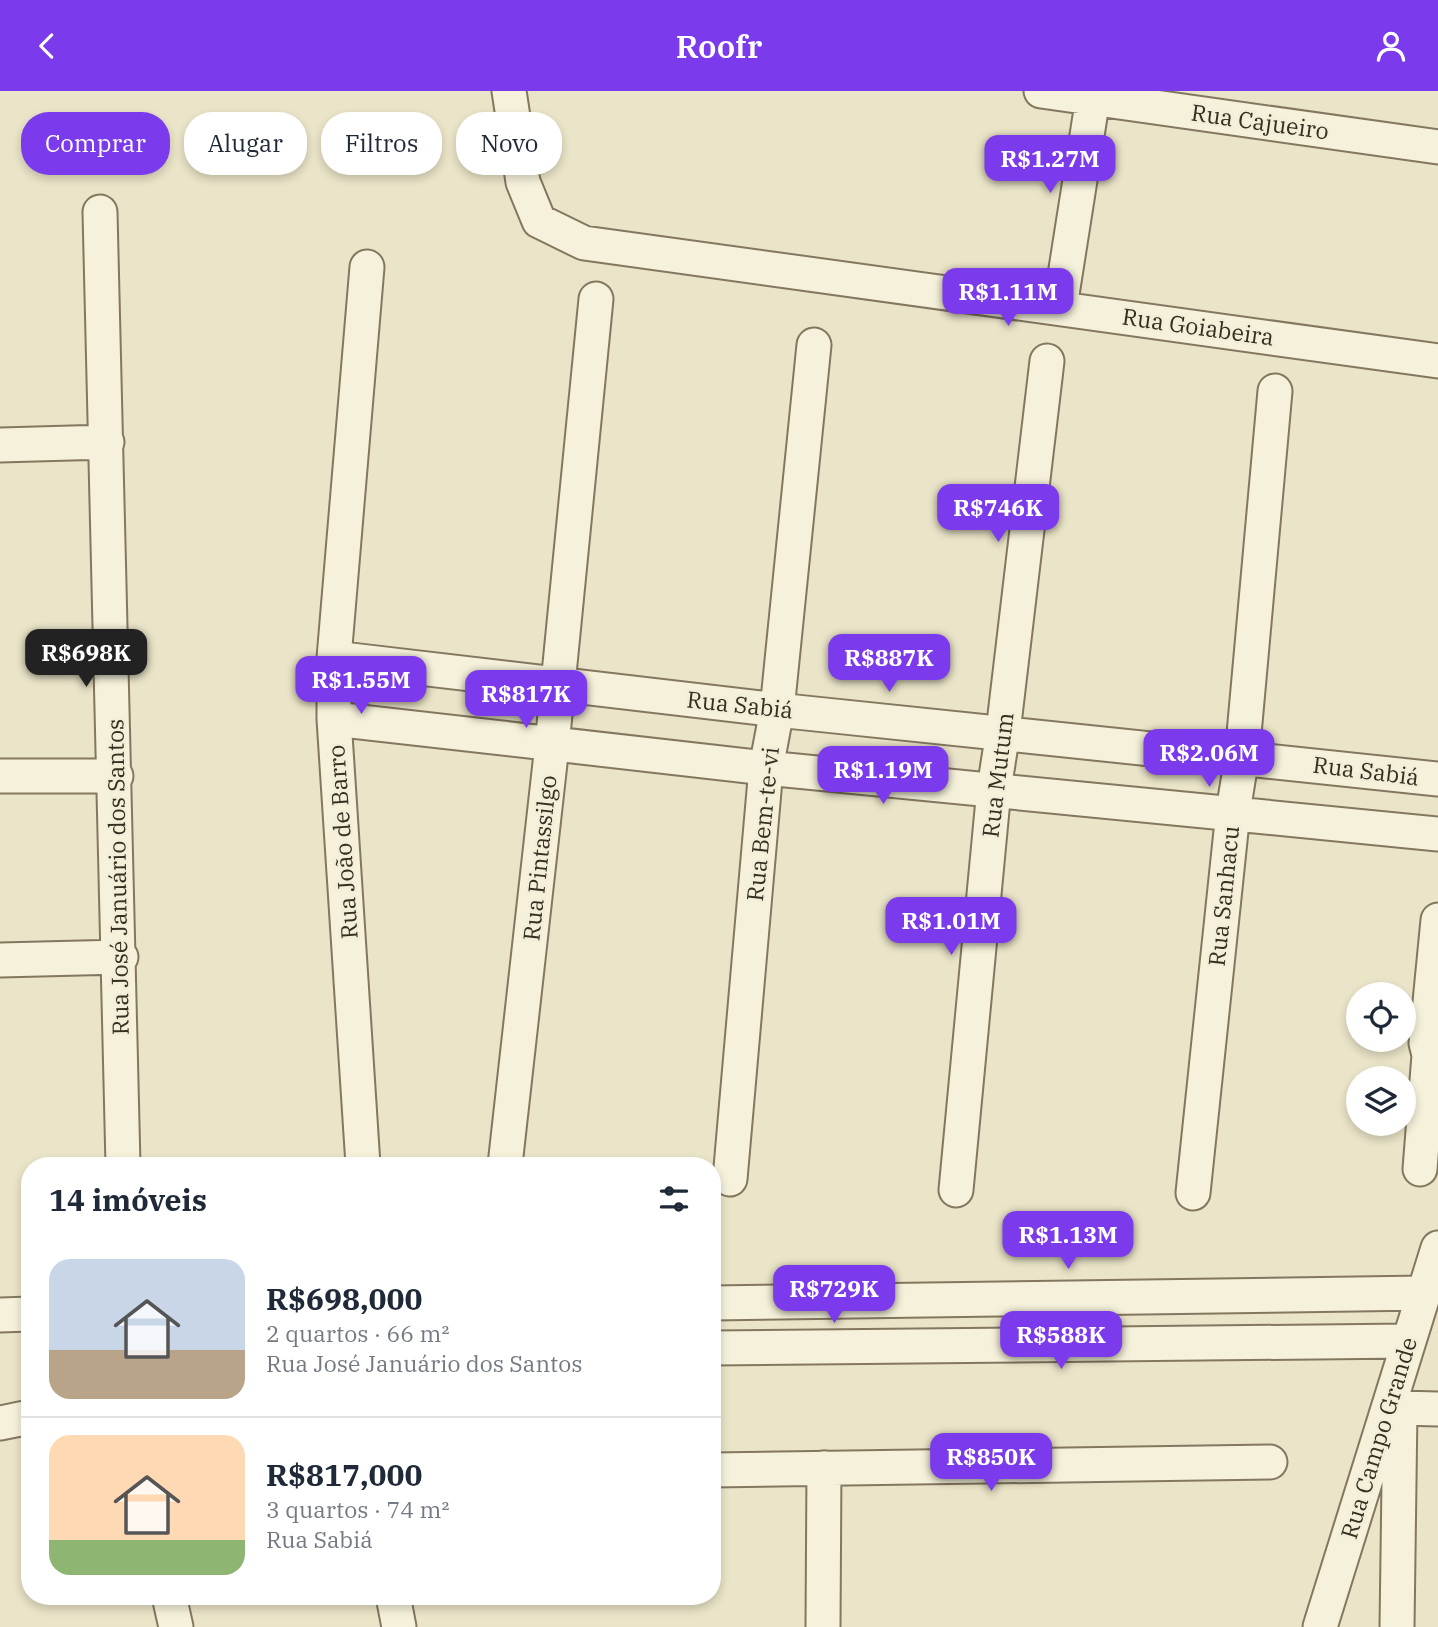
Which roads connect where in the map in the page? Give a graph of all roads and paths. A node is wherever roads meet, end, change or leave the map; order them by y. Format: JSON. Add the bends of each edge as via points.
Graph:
{"nodes":[{"id":1,"x":509,"y":91,"type":"edge"},
{"id":2,"x":1041,"y":91,"type":"edge"},
{"id":3,"x":1094,"y":95,"type":"edge"},
{"id":4,"x":1438,"y":147,"type":"edge"},
{"id":5,"x":100,"y":212,"type":"dead end"},
{"id":6,"x":367,"y":267,"type":"dead end"},
{"id":7,"x":596,"y":299,"type":"dead end"},
{"id":8,"x":1060,"y":307,"type":"junction"},
{"id":9,"x":814,"y":345,"type":"dead end"},
{"id":10,"x":1047,"y":361,"type":"dead end"},
{"id":11,"x":1438,"y":361,"type":"edge"},
{"id":12,"x":1275,"y":391,"type":"dead end"},
{"id":13,"x":107,"y":442,"type":"junction"},
{"id":14,"x":0,"y":446,"type":"edge"},
{"id":15,"x":334,"y":658,"type":"junction"},
{"id":16,"x":557,"y":685,"type":"junction"},
{"id":17,"x":777,"y":710,"type":"junction"},
{"id":18,"x":334,"y":719,"type":"junction"},
{"id":19,"x":1003,"y":732,"type":"junction"},
{"id":20,"x":552,"y":745,"type":"junction"},
{"id":21,"x":1242,"y":756,"type":"junction"},
{"id":22,"x":766,"y":768,"type":"junction"},
{"id":23,"x":0,"y":776,"type":"edge"},
{"id":24,"x":116,"y":776,"type":"junction"},
{"id":25,"x":1438,"y":779,"type":"edge"},
{"id":26,"x":994,"y":789,"type":"junction"},
{"id":27,"x":1233,"y":812,"type":"junction"},
{"id":28,"x":1438,"y":834,"type":"edge"},
{"id":29,"x":1438,"y":920,"type":"edge"},
{"id":30,"x":121,"y":957,"type":"junction"},
{"id":31,"x":0,"y":960,"type":"edge"},
{"id":32,"x":1434,"y":986,"type":"edge"},
{"id":33,"x":1433,"y":1060,"type":"edge"},
{"id":34,"x":123,"y":1157,"type":"edge"},
{"id":35,"x":362,"y":1157,"type":"edge"},
{"id":36,"x":506,"y":1157,"type":"edge"},
{"id":37,"x":1420,"y":1169,"type":"dead end"},
{"id":38,"x":730,"y":1179,"type":"dead end"},
{"id":39,"x":956,"y":1190,"type":"dead end"},
{"id":40,"x":1193,"y":1193,"type":"dead end"},
{"id":41,"x":1438,"y":1248,"type":"edge"},
{"id":42,"x":1424,"y":1293,"type":"junction"},
{"id":43,"x":859,"y":1301,"type":"junction"},
{"id":44,"x":721,"y":1303,"type":"edge"},
{"id":45,"x":21,"y":1314,"type":"edge"},
{"id":46,"x":0,"y":1315,"type":"edge"},
{"id":47,"x":1408,"y":1341,"type":"junction"},
{"id":48,"x":862,"y":1346,"type":"junction"},
{"id":49,"x":721,"y":1348,"type":"edge"},
{"id":50,"x":1400,"y":1374,"type":"junction"},
{"id":51,"x":1400,"y":1408,"type":"junction"},
{"id":52,"x":1438,"y":1409,"type":"edge"},
{"id":53,"x":21,"y":1419,"type":"edge"},
{"id":54,"x":0,"y":1423,"type":"edge"},
{"id":55,"x":1270,"y":1462,"type":"dead end"},
{"id":56,"x":824,"y":1468,"type":"junction"},
{"id":57,"x":721,"y":1469,"type":"edge"},
{"id":58,"x":171,"y":1605,"type":"edge"},
{"id":59,"x":395,"y":1605,"type":"edge"},
{"id":60,"x":176,"y":1627,"type":"edge"},
{"id":61,"x":399,"y":1627,"type":"edge"},
{"id":62,"x":823,"y":1627,"type":"edge"},
{"id":63,"x":1320,"y":1627,"type":"edge"},
{"id":64,"x":1397,"y":1627,"type":"edge"}],
"edges":[{"from":1,"to":8,"type":"street","name":"Rua Goiabeira","via":[[523,182],[539,221],[584,243]]},
{"from":2,"to":3,"type":"street","name":"Rua Cajueiro"},
{"from":3,"to":4,"type":"street","name":"Rua Cajueiro"},
{"from":3,"to":8,"type":"street"},
{"from":5,"to":13,"type":"street","name":"Rua José Januário dos Santos"},
{"from":6,"to":15,"type":"street","name":"Rua João de Barro"},
{"from":7,"to":16,"type":"street","name":"Rua Pintassilgo"},
{"from":8,"to":11,"type":"street","name":"Rua Goiabeira"},
{"from":9,"to":17,"type":"street","name":"Rua Bem-te-vi"},
{"from":10,"to":19,"type":"street","name":"Rua Mutum"},
{"from":12,"to":21,"type":"street","name":"Rua Sanhacu"},
{"from":13,"to":14,"type":"street"},
{"from":13,"to":24,"type":"street","name":"Rua José Januário dos Santos"},
{"from":15,"to":16,"type":"street","name":"Rua Sabiá"},
{"from":15,"to":18,"type":"street","name":"Rua João de Barro"},
{"from":16,"to":17,"type":"street","name":"Rua Sabiá"},
{"from":16,"to":20,"type":"street","name":"Rua Pintassilgo"},
{"from":17,"to":19,"type":"street","name":"Rua Sabiá"},
{"from":17,"to":22,"type":"street","name":"Rua Bem-te-vi"},
{"from":18,"to":20,"type":"street"},
{"from":18,"to":35,"type":"street","name":"Rua João de Barro"},
{"from":19,"to":21,"type":"street","name":"Rua Sabiá"},
{"from":19,"to":26,"type":"street","name":"Rua Mutum"},
{"from":20,"to":22,"type":"street"},
{"from":20,"to":36,"type":"street","name":"Rua Pintassilgo"},
{"from":21,"to":25,"type":"street","name":"Rua Sabiá"},
{"from":21,"to":27,"type":"street","name":"Rua Sanhacu"},
{"from":22,"to":26,"type":"street"},
{"from":22,"to":38,"type":"street","name":"Rua Bem-te-vi"},
{"from":23,"to":24,"type":"street"},
{"from":24,"to":30,"type":"street","name":"Rua José Januário dos Santos"},
{"from":26,"to":27,"type":"street"},
{"from":26,"to":39,"type":"street","name":"Rua Mutum"},
{"from":27,"to":28,"type":"street"},
{"from":27,"to":40,"type":"street","name":"Rua Sanhacu"},
{"from":29,"to":32,"type":"street"},
{"from":30,"to":31,"type":"street"},
{"from":30,"to":34,"type":"street","name":"Rua José Januário dos Santos"},
{"from":32,"to":33,"type":"street","via":[[1426,1042]]},
{"from":33,"to":37,"type":"street"},
{"from":41,"to":42,"type":"street","name":"Rua Campo Grande"},
{"from":42,"to":43,"type":"street"},
{"from":42,"to":47,"type":"street","name":"Rua Campo Grande"},
{"from":43,"to":44,"type":"street"},
{"from":43,"to":48,"type":"street"},
{"from":45,"to":46,"type":"street"},
{"from":47,"to":48,"type":"street"},
{"from":47,"to":50,"type":"street","name":"Rua Campo Grande"},
{"from":48,"to":49,"type":"street"},
{"from":50,"to":51,"type":"street"},
{"from":50,"to":63,"type":"street","name":"Rua Campo Grande"},
{"from":51,"to":52,"type":"street"},
{"from":51,"to":64,"type":"street"},
{"from":53,"to":54,"type":"street"},
{"from":55,"to":56,"type":"street"},
{"from":56,"to":57,"type":"street"},
{"from":56,"to":62,"type":"street"},
{"from":58,"to":60,"type":"street"},
{"from":59,"to":61,"type":"street"}]}
